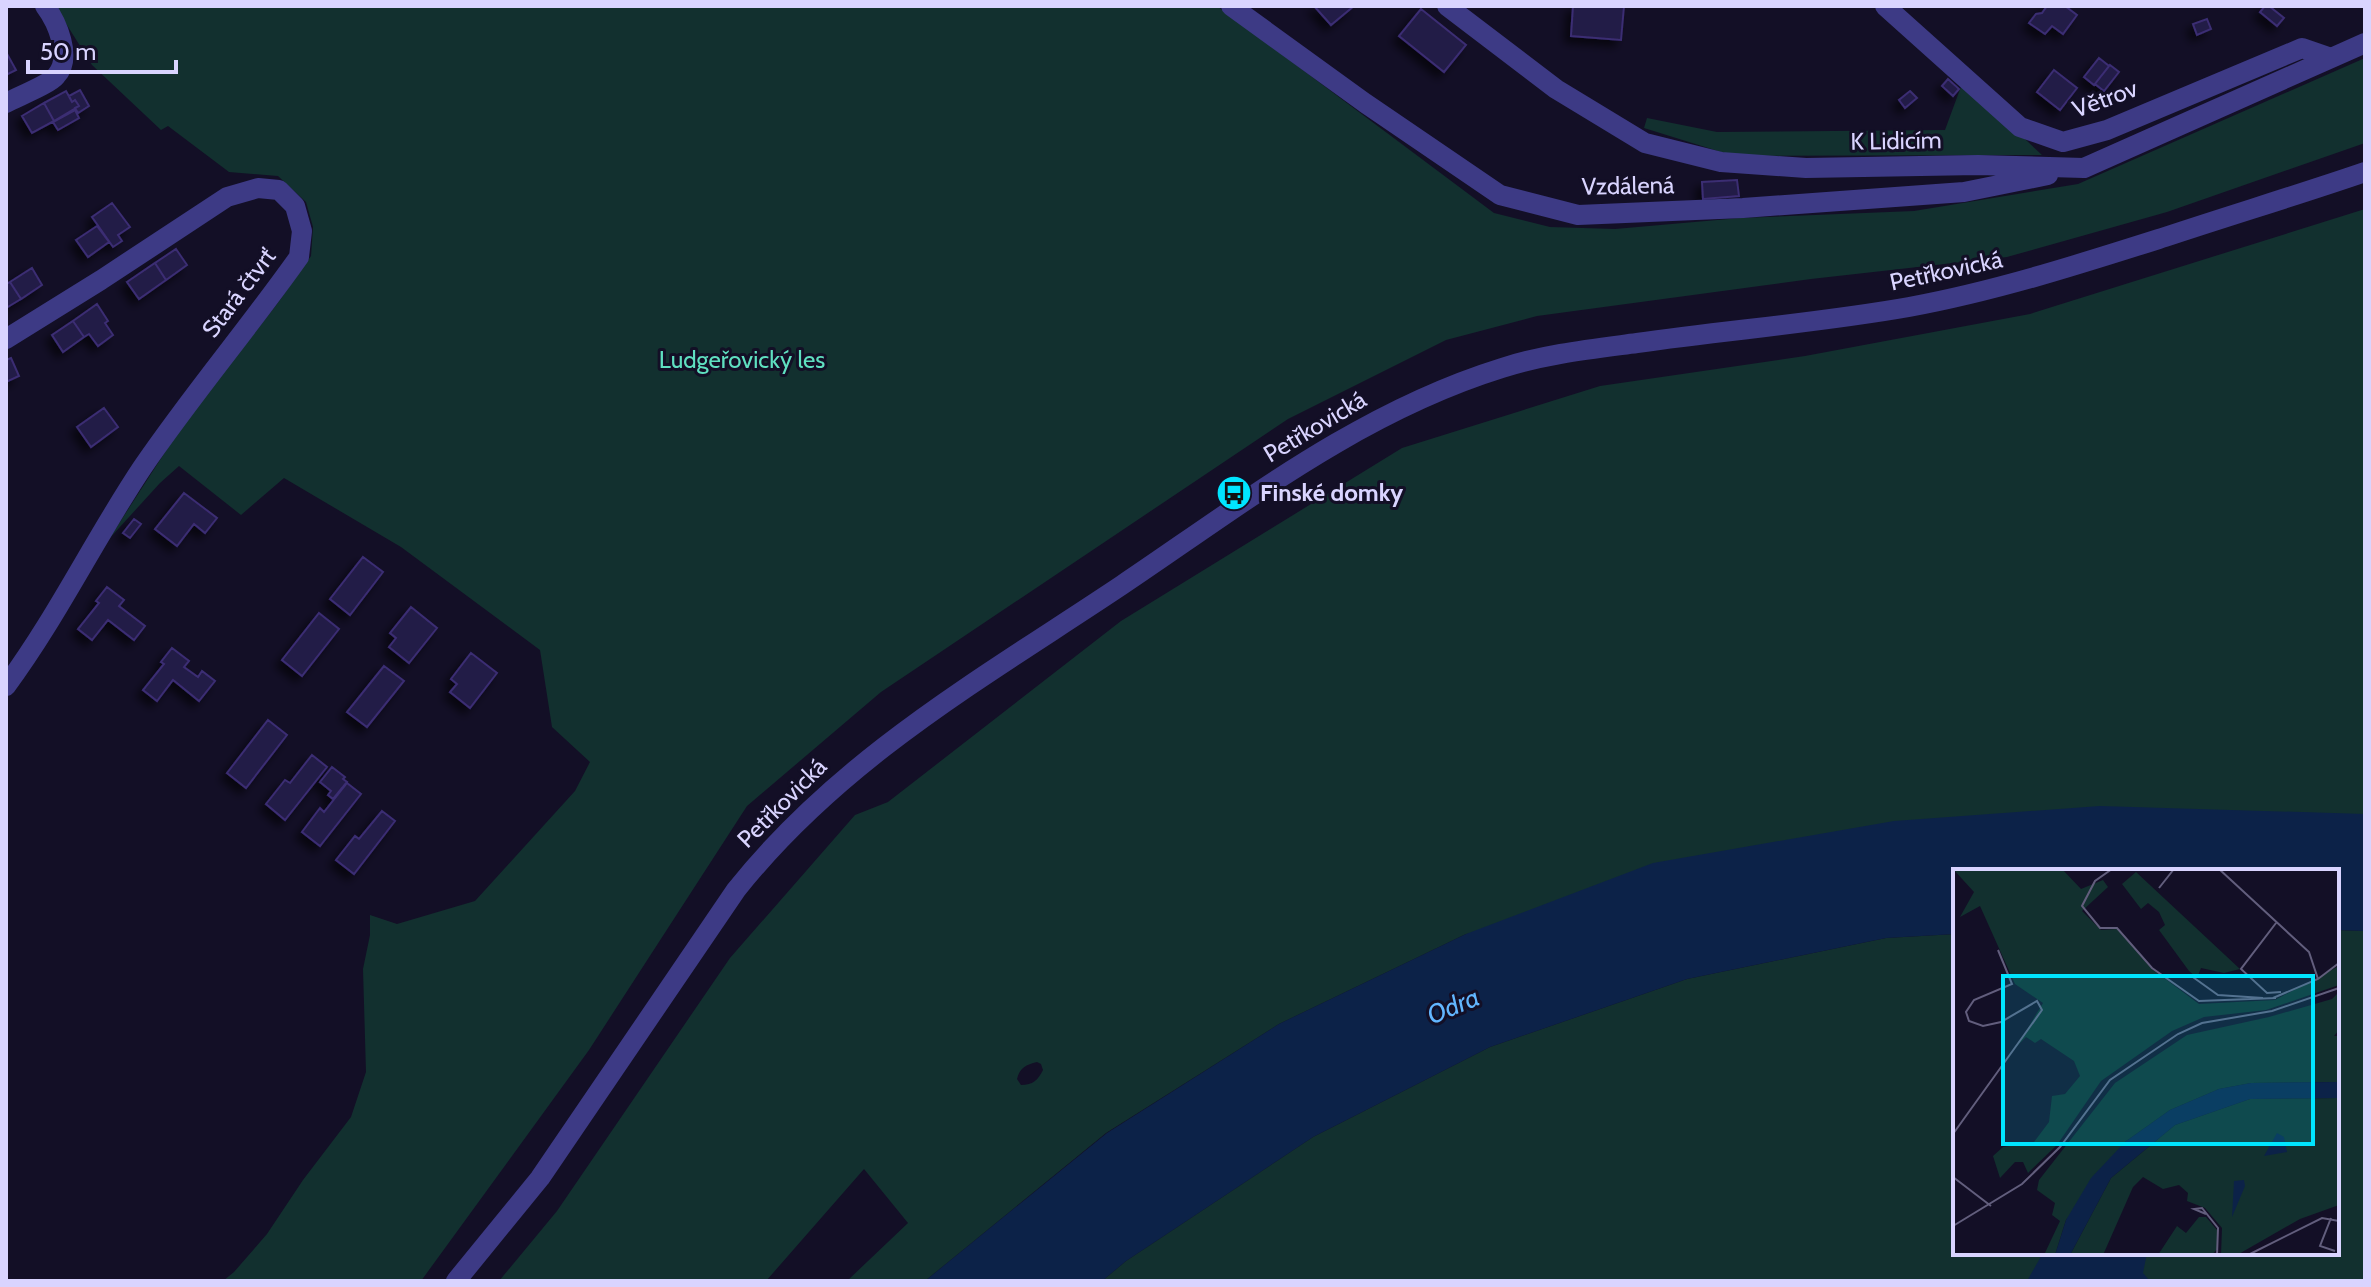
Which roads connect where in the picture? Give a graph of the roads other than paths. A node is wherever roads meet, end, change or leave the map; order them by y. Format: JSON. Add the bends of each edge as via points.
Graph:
{"nodes":[{"id":1,"x":45,"y":6,"type":"edge"},
{"id":2,"x":1231,"y":6,"type":"edge"},
{"id":3,"x":1447,"y":6,"type":"edge"},
{"id":4,"x":1885,"y":6,"type":"edge"},
{"id":5,"x":2365,"y":43,"type":"edge"},
{"id":6,"x":2331,"y":58,"type":"junction"},
{"id":7,"x":6,"y":103,"type":"edge"},
{"id":8,"x":2084,"y":168,"type":"junction"},
{"id":9,"x":2365,"y":172,"type":"edge"},
{"id":10,"x":6,"y":339,"type":"edge"},
{"id":11,"x":6,"y":686,"type":"edge"},
{"id":12,"x":456,"y":1281,"type":"edge"}],
"edges":[{"from":1,"to":7,"type":"street","via":[[56,22],[65,59],[56,76]]},
{"from":2,"to":8,"type":"street","name":"Vzdálená","via":[[1500,195],[1578,215],[1964,192]]},
{"from":3,"to":8,"type":"street","name":"K Lidicím","via":[[1556,89],[1645,143],[1721,162],[1806,168]]},
{"from":4,"to":6,"type":"street","name":"Větrov","via":[[2020,127],[2063,142],[2107,130],[2302,48]]},
{"from":5,"to":6,"type":"street","name":"K Lidicím"},
{"from":6,"to":8,"type":"street","name":"K Lidicím"},
{"from":9,"to":12,"type":"street","name":"Petřkovická","via":[[2081,264],[1954,298],[1522,362],[1419,399],[1348,435],[932,712],[820,799],[736,890],[540,1178]]},
{"from":10,"to":11,"type":"street","name":"Stará čtvrť","via":[[227,197],[258,188],[279,190],[295,206],[302,231],[299,257],[140,471]]}]}
